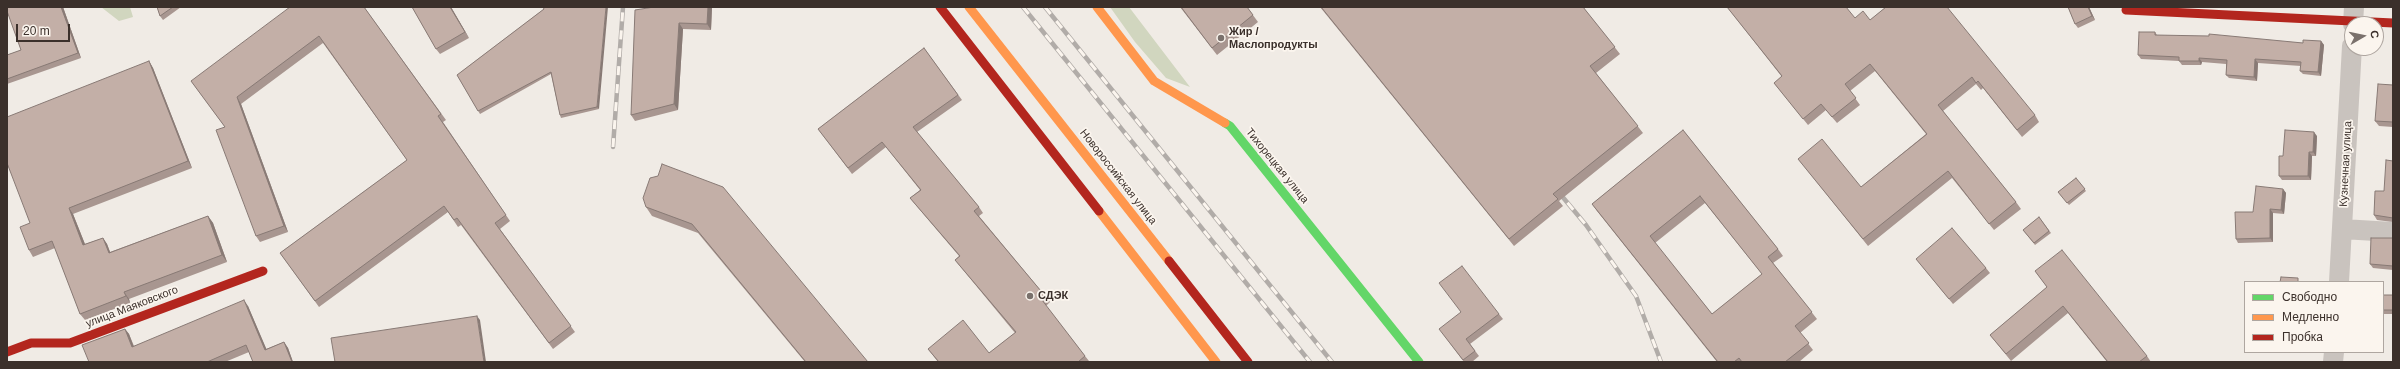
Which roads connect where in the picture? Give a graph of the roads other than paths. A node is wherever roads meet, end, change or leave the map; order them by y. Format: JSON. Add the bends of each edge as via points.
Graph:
{"nodes":[{"id":1,"x":940,"y":7,"type":"edge"},
{"id":2,"x":969,"y":7,"type":"edge"},
{"id":3,"x":1097,"y":7,"type":"edge"},
{"id":4,"x":2126,"y":8,"type":"edge"},
{"id":5,"x":2344,"y":17,"type":"edge"},
{"id":6,"x":2351,"y":56,"type":"edge"},
{"id":7,"x":2342,"y":229,"type":"junction"},
{"id":8,"x":2393,"y":232,"type":"edge"},
{"id":9,"x":263,"y":270,"type":"dead end"},
{"id":10,"x":2339,"y":281,"type":"edge"},
{"id":11,"x":7,"y":352,"type":"edge"},
{"id":12,"x":1216,"y":362,"type":"edge"},
{"id":13,"x":1248,"y":362,"type":"edge"},
{"id":14,"x":1419,"y":362,"type":"edge"}],
"edges":[{"from":1,"to":12,"type":"street"},
{"from":2,"to":13,"type":"street","name":"Новороссийская улица"},
{"from":3,"to":14,"type":"street","name":"Тихорецкая улица","via":[[1154,81],[1230,126]]},
{"from":4,"to":5,"type":"street"},
{"from":6,"to":7,"type":"street","name":"Кузнечная улица"},
{"from":7,"to":8,"type":"street"},
{"from":7,"to":10,"type":"street","name":"Кузнечная улица"},
{"from":9,"to":11,"type":"street","name":"улица Маяковского","via":[[70,343],[32,343]]}]}
